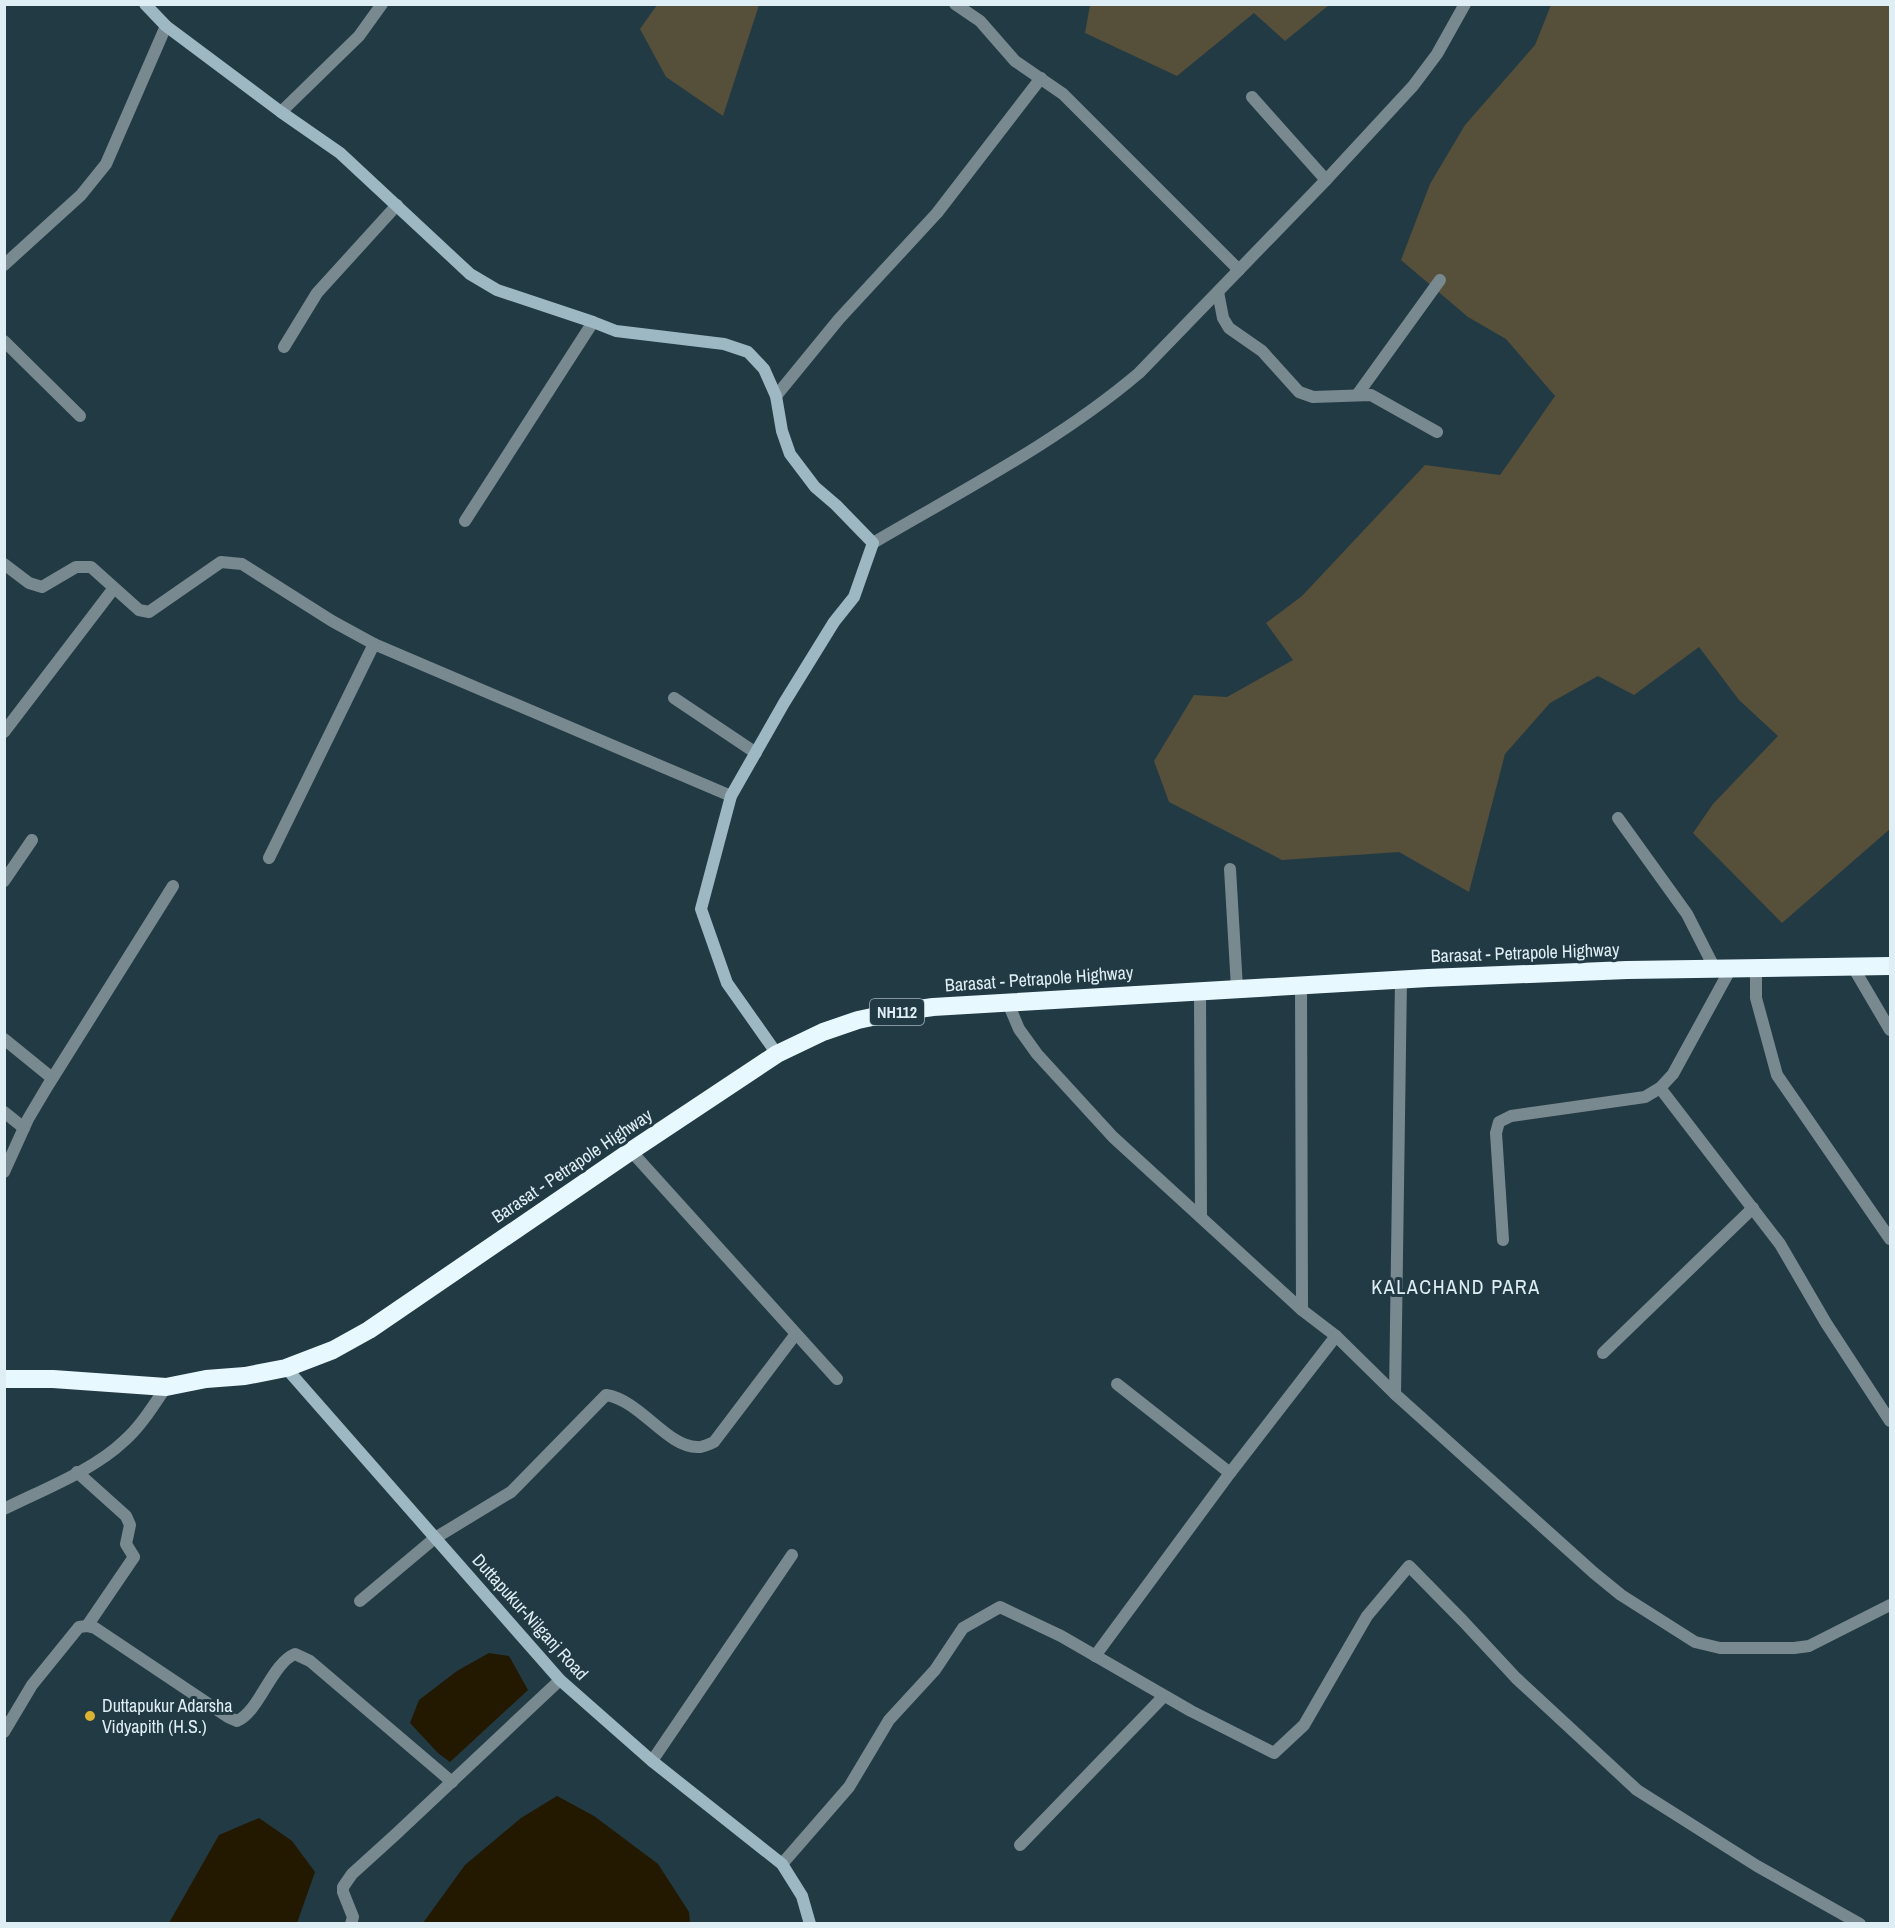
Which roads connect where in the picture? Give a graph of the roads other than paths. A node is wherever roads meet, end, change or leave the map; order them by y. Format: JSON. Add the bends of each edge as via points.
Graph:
{"nodes":[{"id":1,"x":145,"y":4,"type":"edge"},
{"id":2,"x":382,"y":4,"type":"edge"},
{"id":3,"x":954,"y":4,"type":"edge"},
{"id":4,"x":1465,"y":4,"type":"edge"},
{"id":5,"x":166,"y":26,"type":"junction"},
{"id":6,"x":1041,"y":78,"type":"junction"},
{"id":7,"x":1252,"y":97,"type":"dead end"},
{"id":8,"x":281,"y":112,"type":"junction"},
{"id":9,"x":1326,"y":180,"type":"junction"},
{"id":10,"x":397,"y":205,"type":"junction"},
{"id":11,"x":4,"y":265,"type":"edge"},
{"id":12,"x":1239,"y":270,"type":"junction"},
{"id":13,"x":1440,"y":280,"type":"dead end"},
{"id":14,"x":1218,"y":292,"type":"junction"},
{"id":15,"x":593,"y":322,"type":"junction"},
{"id":16,"x":4,"y":340,"type":"edge"},
{"id":17,"x":284,"y":347,"type":"dead end"},
{"id":18,"x":1358,"y":395,"type":"junction"},
{"id":19,"x":776,"y":396,"type":"junction"},
{"id":20,"x":80,"y":416,"type":"dead end"},
{"id":21,"x":1437,"y":432,"type":"dead end"},
{"id":22,"x":465,"y":521,"type":"dead end"},
{"id":23,"x":873,"y":543,"type":"junction"},
{"id":24,"x":4,"y":564,"type":"edge"},
{"id":25,"x":114,"y":588,"type":"junction"},
{"id":26,"x":374,"y":644,"type":"junction"},
{"id":27,"x":674,"y":698,"type":"dead end"},
{"id":28,"x":4,"y":732,"type":"edge"},
{"id":29,"x":756,"y":753,"type":"junction"},
{"id":30,"x":731,"y":796,"type":"junction"},
{"id":31,"x":1618,"y":818,"type":"dead end"},
{"id":32,"x":32,"y":840,"type":"dead end"},
{"id":33,"x":269,"y":858,"type":"dead end"},
{"id":34,"x":1230,"y":869,"type":"dead end"},
{"id":35,"x":4,"y":881,"type":"edge"},
{"id":36,"x":173,"y":886,"type":"dead end"},
{"id":37,"x":1890,"y":966,"type":"edge"},
{"id":38,"x":1853,"y":967,"type":"junction"},
{"id":39,"x":1756,"y":968,"type":"junction"},
{"id":40,"x":1723,"y":969,"type":"junction"},
{"id":41,"x":1401,"y":979,"type":"junction"},
{"id":42,"x":1301,"y":985,"type":"junction"},
{"id":43,"x":1237,"y":988,"type":"junction"},
{"id":44,"x":1200,"y":990,"type":"junction"},
{"id":45,"x":1008,"y":1003,"type":"junction"},
{"id":46,"x":1890,"y":1030,"type":"edge"},
{"id":47,"x":4,"y":1039,"type":"edge"},
{"id":48,"x":777,"y":1054,"type":"junction"},
{"id":49,"x":52,"y":1078,"type":"junction"},
{"id":50,"x":1660,"y":1088,"type":"junction"},
{"id":51,"x":4,"y":1112,"type":"edge"},
{"id":52,"x":24,"y":1128,"type":"junction"},
{"id":53,"x":631,"y":1151,"type":"junction"},
{"id":54,"x":4,"y":1172,"type":"edge"},
{"id":55,"x":1753,"y":1208,"type":"junction"},
{"id":56,"x":1201,"y":1217,"type":"junction"},
{"id":57,"x":1890,"y":1239,"type":"edge"},
{"id":58,"x":1503,"y":1240,"type":"dead end"},
{"id":59,"x":1302,"y":1310,"type":"junction"},
{"id":60,"x":795,"y":1335,"type":"junction"},
{"id":61,"x":1336,"y":1336,"type":"junction"},
{"id":62,"x":1603,"y":1353,"type":"dead end"},
{"id":63,"x":286,"y":1368,"type":"junction"},
{"id":64,"x":4,"y":1379,"type":"edge"},
{"id":65,"x":837,"y":1379,"type":"dead end"},
{"id":66,"x":1117,"y":1383,"type":"dead end"},
{"id":67,"x":166,"y":1387,"type":"junction"},
{"id":68,"x":1395,"y":1394,"type":"junction"},
{"id":69,"x":1890,"y":1421,"type":"edge"},
{"id":70,"x":77,"y":1472,"type":"junction"},
{"id":71,"x":1230,"y":1473,"type":"junction"},
{"id":72,"x":4,"y":1509,"type":"edge"},
{"id":73,"x":435,"y":1538,"type":"junction"},
{"id":74,"x":792,"y":1555,"type":"dead end"},
{"id":75,"x":360,"y":1601,"type":"dead end"},
{"id":76,"x":1890,"y":1605,"type":"edge"},
{"id":77,"x":87,"y":1626,"type":"junction"},
{"id":78,"x":1095,"y":1656,"type":"junction"},
{"id":79,"x":560,"y":1680,"type":"junction"},
{"id":80,"x":1164,"y":1695,"type":"junction"},
{"id":81,"x":4,"y":1731,"type":"edge"},
{"id":82,"x":652,"y":1761,"type":"junction"},
{"id":83,"x":452,"y":1782,"type":"junction"},
{"id":84,"x":1020,"y":1845,"type":"dead end"},
{"id":85,"x":782,"y":1863,"type":"junction"},
{"id":86,"x":351,"y":1923,"type":"edge"},
{"id":87,"x":810,"y":1923,"type":"edge"},
{"id":88,"x":1860,"y":1923,"type":"edge"}],
"edges":[{"from":1,"to":5,"type":"street"},
{"from":2,"to":8,"type":"street","via":[[359,36]]},
{"from":3,"to":6,"type":"street","via":[[980,21],[1015,61]]},
{"from":4,"to":9,"type":"street","via":[[1437,54],[1413,86]]},
{"from":5,"to":8,"type":"street"},
{"from":5,"to":11,"type":"street","via":[[106,164],[81,195]]},
{"from":6,"to":12,"type":"street","via":[[1076,107]]},
{"from":6,"to":19,"type":"street","via":[[937,213],[832,327]]},
{"from":7,"to":9,"type":"street"},
{"from":8,"to":10,"type":"street","via":[[340,153]]},
{"from":9,"to":12,"type":"street"},
{"from":10,"to":15,"type":"street","via":[[470,274],[497,290]]},
{"from":10,"to":17,"type":"street","via":[[317,293]]},
{"from":12,"to":14,"type":"street"},
{"from":13,"to":18,"type":"street"},
{"from":14,"to":18,"type":"street","via":[[1229,328],[1262,351],[1299,392],[1313,397]]},
{"from":14,"to":23,"type":"street","via":[[1139,373],[1091,412]]},
{"from":15,"to":19,"type":"street","via":[[616,331],[724,344],[748,352],[764,369]]},
{"from":15,"to":22,"type":"street"},
{"from":16,"to":20,"type":"street"},
{"from":18,"to":21,"type":"street","via":[[1377,398]]},
{"from":19,"to":23,"type":"street","via":[[790,454],[815,488]]},
{"from":23,"to":29,"type":"street","via":[[854,597],[834,622]]},
{"from":24,"to":25,"type":"street","via":[[36,587],[84,566],[91,567]]},
{"from":25,"to":26,"type":"street","via":[[139,610],[148,612],[221,562],[242,564]]},
{"from":25,"to":28,"type":"street"},
{"from":26,"to":30,"type":"street"},
{"from":26,"to":33,"type":"street"},
{"from":27,"to":29,"type":"street"},
{"from":29,"to":30,"type":"street"},
{"from":30,"to":48,"type":"street","via":[[701,909],[727,983]]},
{"from":31,"to":40,"type":"street"},
{"from":32,"to":35,"type":"street"},
{"from":34,"to":43,"type":"street"},
{"from":36,"to":49,"type":"street"},
{"from":37,"to":38,"type":"highway","name":"Barasat - Petrapole Highway","number":"NH112"},
{"from":38,"to":39,"type":"highway","name":"Barasat - Petrapole Highway","number":"NH112"},
{"from":38,"to":46,"type":"street"},
{"from":39,"to":40,"type":"highway","name":"Barasat - Petrapole Highway","number":"NH112"},
{"from":39,"to":57,"type":"street","via":[[1756,998],[1777,1076]]},
{"from":40,"to":41,"type":"highway","name":"Barasat - Petrapole Highway","number":"NH112"},
{"from":40,"to":50,"type":"street","via":[[1673,1074]]},
{"from":41,"to":42,"type":"highway","name":"Barasat - Petrapole Highway","number":"NH112"},
{"from":41,"to":68,"type":"street"},
{"from":42,"to":43,"type":"highway","name":"Barasat - Petrapole Highway","number":"NH112"},
{"from":42,"to":59,"type":"street"},
{"from":43,"to":44,"type":"highway","name":"Barasat - Petrapole Highway","number":"NH112"},
{"from":44,"to":45,"type":"highway","name":"Barasat - Petrapole Highway","number":"NH112"},
{"from":44,"to":56,"type":"street"},
{"from":45,"to":48,"type":"highway","name":"Barasat - Petrapole Highway","number":"NH112","via":[[891,1013],[823,1032]]},
{"from":45,"to":56,"type":"street","via":[[1027,1041],[1072,1094]]},
{"from":47,"to":49,"type":"street"},
{"from":48,"to":53,"type":"highway","name":"Barasat - Petrapole Highway","number":"NH112"},
{"from":49,"to":52,"type":"street"},
{"from":50,"to":55,"type":"street"},
{"from":50,"to":58,"type":"street","via":[[1645,1097],[1511,1116],[1499,1122],[1496,1133]]},
{"from":51,"to":52,"type":"street"},
{"from":52,"to":54,"type":"street"},
{"from":53,"to":60,"type":"street"},
{"from":53,"to":63,"type":"highway","name":"Barasat - Petrapole Highway","number":"NH112","via":[[369,1330],[333,1350]]},
{"from":55,"to":62,"type":"street"},
{"from":55,"to":69,"type":"street","via":[[1780,1244]]},
{"from":56,"to":59,"type":"street"},
{"from":59,"to":61,"type":"street"},
{"from":60,"to":65,"type":"street"},
{"from":60,"to":73,"type":"street","via":[[714,1442],[698,1448],[682,1444],[628,1402],[606,1395],[511,1492]]},
{"from":61,"to":68,"type":"street"},
{"from":61,"to":71,"type":"street"},
{"from":63,"to":67,"type":"highway","name":"Barasat - Petrapole Highway","number":"NH112"},
{"from":63,"to":73,"type":"street","name":"Duttapukur-Nilganj Road"},
{"from":64,"to":67,"type":"highway","name":"Barasat - Petrapole Highway","number":"NH112"},
{"from":66,"to":71,"type":"street"},
{"from":67,"to":70,"type":"street","via":[[124,1442],[103,1459]]},
{"from":68,"to":76,"type":"street","via":[[1620,1595],[1695,1642],[1720,1648],[1809,1646]]},
{"from":70,"to":72,"type":"street"},
{"from":70,"to":77,"type":"street","via":[[126,1516],[130,1525],[126,1544],[134,1557]]},
{"from":71,"to":78,"type":"street"},
{"from":73,"to":75,"type":"street"},
{"from":73,"to":79,"type":"street","name":"Duttapukur-Nilganj Road"},
{"from":74,"to":82,"type":"street"},
{"from":77,"to":81,"type":"street","via":[[79,1627],[38,1677]]},
{"from":77,"to":83,"type":"street","via":[[237,1721],[284,1661],[295,1654],[310,1661]]},
{"from":78,"to":80,"type":"street"},
{"from":78,"to":85,"type":"street","via":[[1000,1607],[963,1628],[935,1670],[889,1720],[849,1787]]},
{"from":79,"to":82,"type":"street","name":"Duttapukur-Nilganj Road"},
{"from":79,"to":83,"type":"street"},
{"from":80,"to":84,"type":"street"},
{"from":80,"to":88,"type":"street","via":[[1274,1753],[1304,1725],[1367,1616],[1408,1566],[1516,1678],[1637,1790],[1757,1866]]},
{"from":82,"to":85,"type":"street","name":"Duttapukur-Nilganj Road"},
{"from":83,"to":86,"type":"street","via":[[352,1874],[343,1887],[353,1917]]},
{"from":85,"to":87,"type":"street","name":"Duttapukur-Nilganj Road","via":[[802,1896]]}]}
